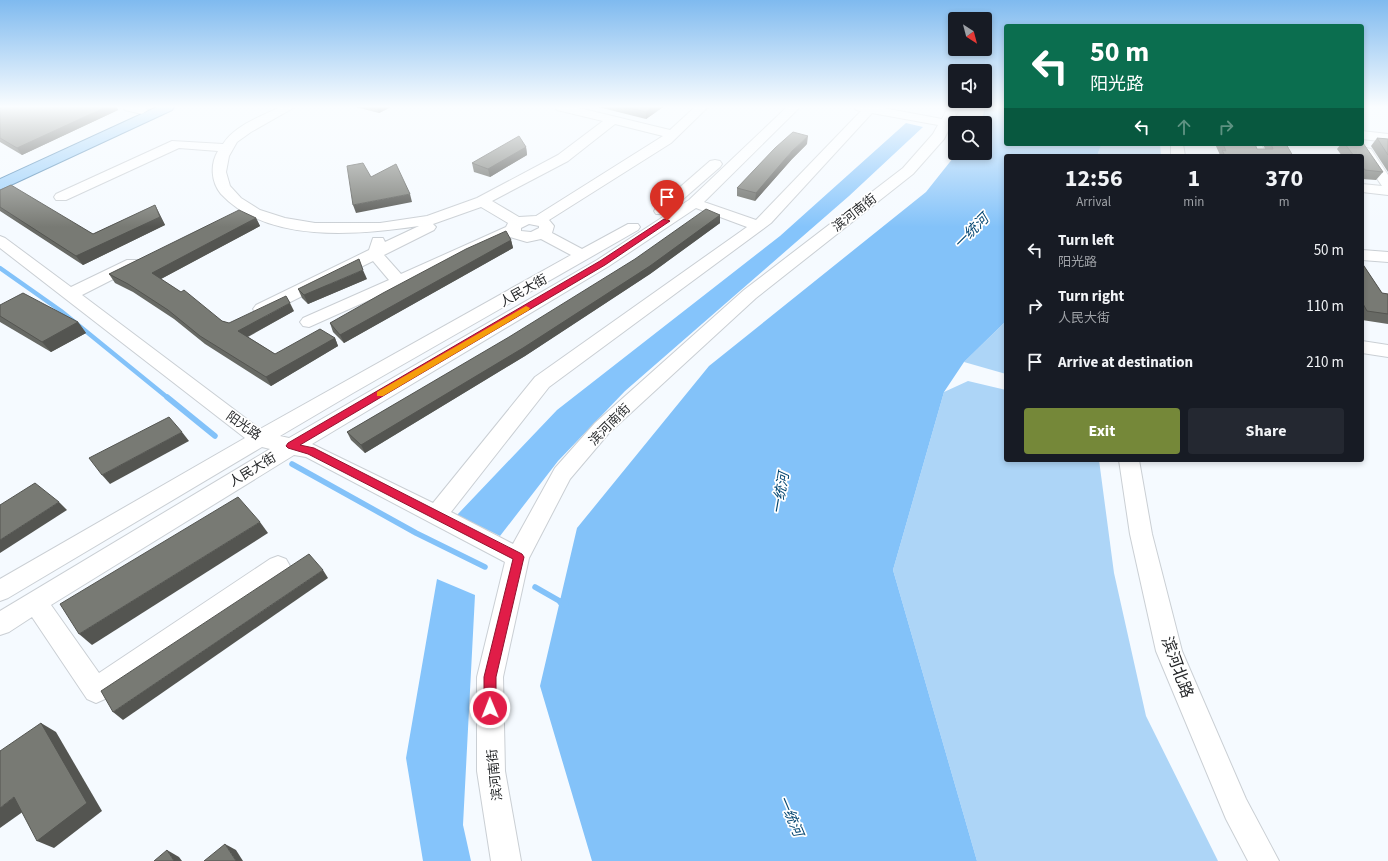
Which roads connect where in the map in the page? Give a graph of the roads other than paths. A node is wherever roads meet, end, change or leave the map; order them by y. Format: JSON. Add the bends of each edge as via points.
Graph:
{"nodes":[{"id":1,"x":66,"y":147,"type":"edge"},
{"id":2,"x":81,"y":147,"type":"edge"},
{"id":3,"x":170,"y":147,"type":"edge"},
{"id":4,"x":218,"y":147,"type":"edge"},
{"id":5,"x":577,"y":147,"type":"edge"},
{"id":6,"x":653,"y":147,"type":"edge"},
{"id":7,"x":734,"y":147,"type":"edge"},
{"id":8,"x":752,"y":147,"type":"edge"},
{"id":9,"x":830,"y":147,"type":"edge"},
{"id":10,"x":929,"y":147,"type":"edge"},
{"id":11,"x":228,"y":148,"type":"joint"},
{"id":12,"x":1365,"y":150,"type":"edge"},
{"id":13,"x":0,"y":178,"type":"edge"},
{"id":14,"x":1388,"y":184,"type":"edge"},
{"id":15,"x":0,"y":185,"type":"edge"},
{"id":16,"x":1364,"y":188,"type":"edge"},
{"id":17,"x":1388,"y":191,"type":"edge"},
{"id":18,"x":61,"y":197,"type":"dead end"},
{"id":19,"x":482,"y":201,"type":"junction"},
{"id":20,"x":694,"y":203,"type":"junction"},
{"id":21,"x":437,"y":220,"type":"junction"},
{"id":22,"x":758,"y":226,"type":"junction"},
{"id":23,"x":380,"y":227,"type":"junction"},
{"id":24,"x":516,"y":227,"type":"junction"},
{"id":25,"x":540,"y":227,"type":"junction"},
{"id":26,"x":0,"y":241,"type":"edge"},
{"id":27,"x":376,"y":253,"type":"junction"},
{"id":28,"x":149,"y":255,"type":"edge"},
{"id":29,"x":1364,"y":255,"type":"edge"},
{"id":30,"x":584,"y":256,"type":"junction"},
{"id":31,"x":1388,"y":258,"type":"edge"},
{"id":32,"x":399,"y":282,"type":"junction"},
{"id":33,"x":70,"y":294,"type":"junction"},
{"id":34,"x":248,"y":316,"type":"edge"},
{"id":35,"x":309,"y":322,"type":"dead end"},
{"id":36,"x":1364,"y":347,"type":"edge"},
{"id":37,"x":1388,"y":351,"type":"edge"},
{"id":38,"x":260,"y":439,"type":"junction"},
{"id":39,"x":291,"y":446,"type":"junction"},
{"id":40,"x":1129,"y":462,"type":"edge"},
{"id":41,"x":436,"y":515,"type":"junction"},
{"id":42,"x":518,"y":557,"type":"junction"},
{"id":43,"x":278,"y":566,"type":"dead end"},
{"id":44,"x":0,"y":591,"type":"edge"},
{"id":45,"x":35,"y":602,"type":"junction"},
{"id":46,"x":0,"y":624,"type":"edge"},
{"id":47,"x":506,"y":861,"type":"edge"},
{"id":48,"x":1264,"y":861,"type":"edge"}],
"edges":[{"from":1,"to":13,"type":"main road"},
{"from":2,"to":15,"type":"main road"},
{"from":3,"to":18,"type":"street"},
{"from":4,"to":11,"type":"street"},
{"from":5,"to":19,"type":"street","via":[[563,158]]},
{"from":6,"to":25,"type":"street"},
{"from":7,"to":30,"type":"street","name":"人民大街","via":[[667,207]]},
{"from":8,"to":20,"type":"street","name":"人民大街"},
{"from":9,"to":22,"type":"street"},
{"from":10,"to":42,"type":"street","name":"滨河南街","via":[[908,171],[750,294],[602,428],[562,474]]},
{"from":11,"to":23,"type":"street","via":[[222,156],[219,172],[224,187],[236,201],[239,211],[315,228]]},
{"from":12,"to":14,"type":"street"},
{"from":16,"to":17,"type":"street"},
{"from":19,"to":21,"type":"street"},
{"from":19,"to":24,"type":"street"},
{"from":20,"to":22,"type":"street"},
{"from":20,"to":39,"type":"street","name":"人民大街","via":[[603,263]]},
{"from":21,"to":23,"type":"street"},
{"from":21,"to":27,"type":"street"},
{"from":22,"to":41,"type":"street","via":[[542,382]]},
{"from":23,"to":27,"type":"street"},
{"from":24,"to":25,"type":"street","via":[[532,219]]},
{"from":24,"to":32,"type":"street"},
{"from":25,"to":30,"type":"street"},
{"from":26,"to":33,"type":"street","name":"阳光路"},
{"from":27,"to":32,"type":"street"},
{"from":27,"to":34,"type":"street"},
{"from":28,"to":33,"type":"street"},
{"from":29,"to":31,"type":"street"},
{"from":30,"to":38,"type":"street","name":"人民大街","via":[[346,388]]},
{"from":32,"to":35,"type":"street"},
{"from":33,"to":38,"type":"street","name":"阳光路"},
{"from":36,"to":37,"type":"street"},
{"from":38,"to":39,"type":"street","name":"阳光路"},
{"from":38,"to":44,"type":"street","name":"人民大街"},
{"from":39,"to":41,"type":"street","name":"阳光路","via":[[311,451]]},
{"from":39,"to":45,"type":"street","name":"人民大街"},
{"from":40,"to":48,"type":"street","name":"滨河北路","via":[[1141,534],[1169,651],[1236,809]]},
{"from":41,"to":42,"type":"street","name":"阳光路"},
{"from":42,"to":47,"type":"street","name":"滨河南街","via":[[490,677],[491,771]]},
{"from":43,"to":45,"type":"street","via":[[96,690]]},
{"from":45,"to":46,"type":"street","name":"人民大街"}]}
